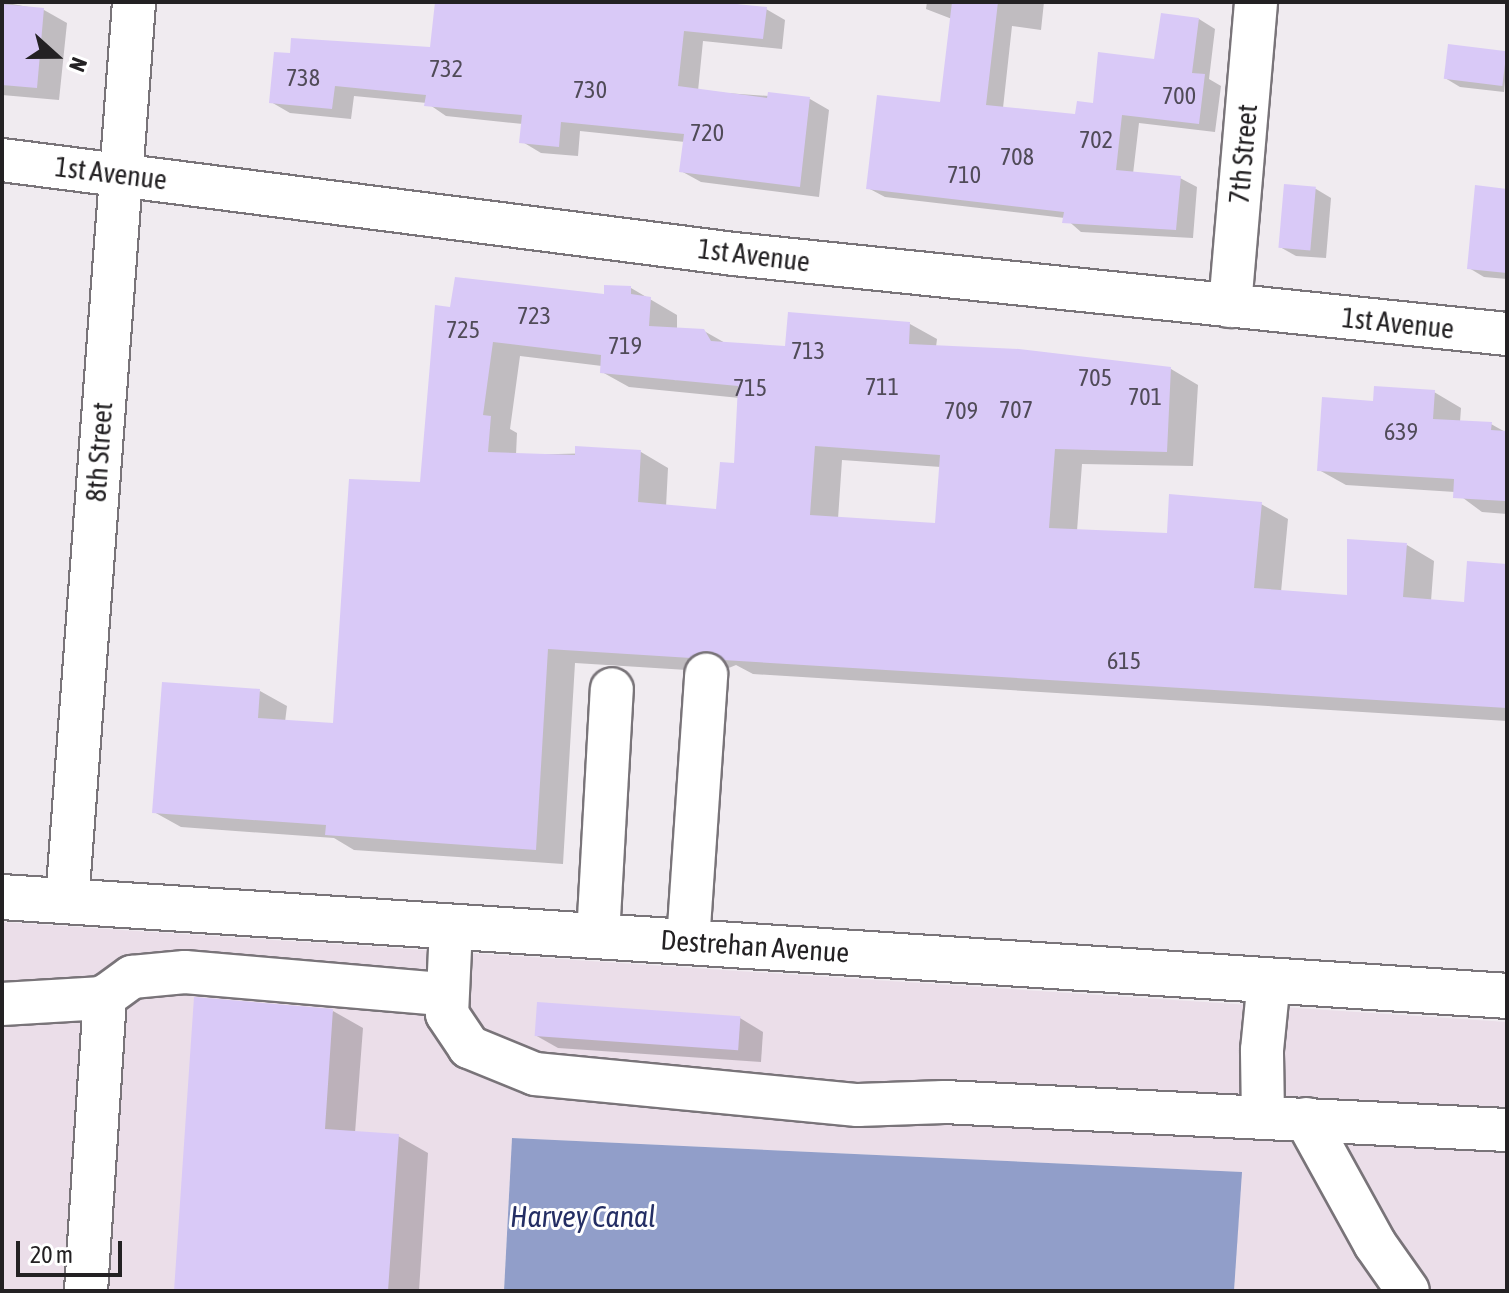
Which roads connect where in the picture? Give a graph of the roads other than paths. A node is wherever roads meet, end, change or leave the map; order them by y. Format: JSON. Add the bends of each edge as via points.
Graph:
{"nodes":[{"id":1,"x":134,"y":2,"type":"edge"},
{"id":2,"x":1256,"y":2,"type":"edge"},
{"id":3,"x":2,"y":160,"type":"edge"},
{"id":4,"x":118,"y":173,"type":"junction"},
{"id":5,"x":1230,"y":306,"type":"junction"},
{"id":6,"x":1507,"y":334,"type":"edge"},
{"id":7,"x":706,"y":675,"type":"dead end"},
{"id":8,"x":612,"y":689,"type":"dead end"},
{"id":9,"x":2,"y":897,"type":"edge"},
{"id":10,"x":67,"y":902,"type":"junction"},
{"id":11,"x":451,"y":927,"type":"junction"},
{"id":12,"x":598,"y":936,"type":"junction"},
{"id":13,"x":688,"y":942,"type":"junction"},
{"id":14,"x":1269,"y":980,"type":"junction"},
{"id":15,"x":444,"y":994,"type":"junction"},
{"id":16,"x":105,"y":996,"type":"junction"},
{"id":17,"x":1507,"y":996,"type":"edge"},
{"id":18,"x":2,"y":1004,"type":"edge"},
{"id":19,"x":1263,"y":1117,"type":"junction"},
{"id":20,"x":1306,"y":1119,"type":"junction"},
{"id":21,"x":1507,"y":1130,"type":"edge"},
{"id":22,"x":86,"y":1291,"type":"edge"},
{"id":23,"x":1408,"y":1291,"type":"edge"}],
"edges":[{"from":1,"to":4,"type":"street","name":"8th Street"},
{"from":2,"to":5,"type":"street","name":"7th Street"},
{"from":3,"to":4,"type":"street","name":"1st Avenue"},
{"from":4,"to":5,"type":"street","name":"1st Avenue","via":[[734,254]]},
{"from":4,"to":10,"type":"street","name":"8th Street"},
{"from":5,"to":6,"type":"street","name":"1st Avenue"},
{"from":7,"to":13,"type":"street"},
{"from":8,"to":12,"type":"street"},
{"from":9,"to":10,"type":"main road","name":"Destrehan Avenue"},
{"from":10,"to":11,"type":"main road","name":"Destrehan Avenue"},
{"from":11,"to":12,"type":"main road","name":"Destrehan Avenue"},
{"from":11,"to":15,"type":"street"},
{"from":12,"to":13,"type":"main road","name":"Destrehan Avenue"},
{"from":13,"to":14,"type":"main road","name":"Destrehan Avenue"},
{"from":14,"to":17,"type":"main road","name":"Destrehan Avenue"},
{"from":14,"to":19,"type":"street"},
{"from":15,"to":16,"type":"street","via":[[185,972],[132,977]]},
{"from":15,"to":19,"type":"street","via":[[447,1014],[469,1047],[535,1074],[858,1105],[944,1102]]},
{"from":16,"to":18,"type":"street"},
{"from":16,"to":22,"type":"street"},
{"from":19,"to":20,"type":"street"},
{"from":20,"to":21,"type":"street"},
{"from":20,"to":23,"type":"street","via":[[1375,1244]]}]}
